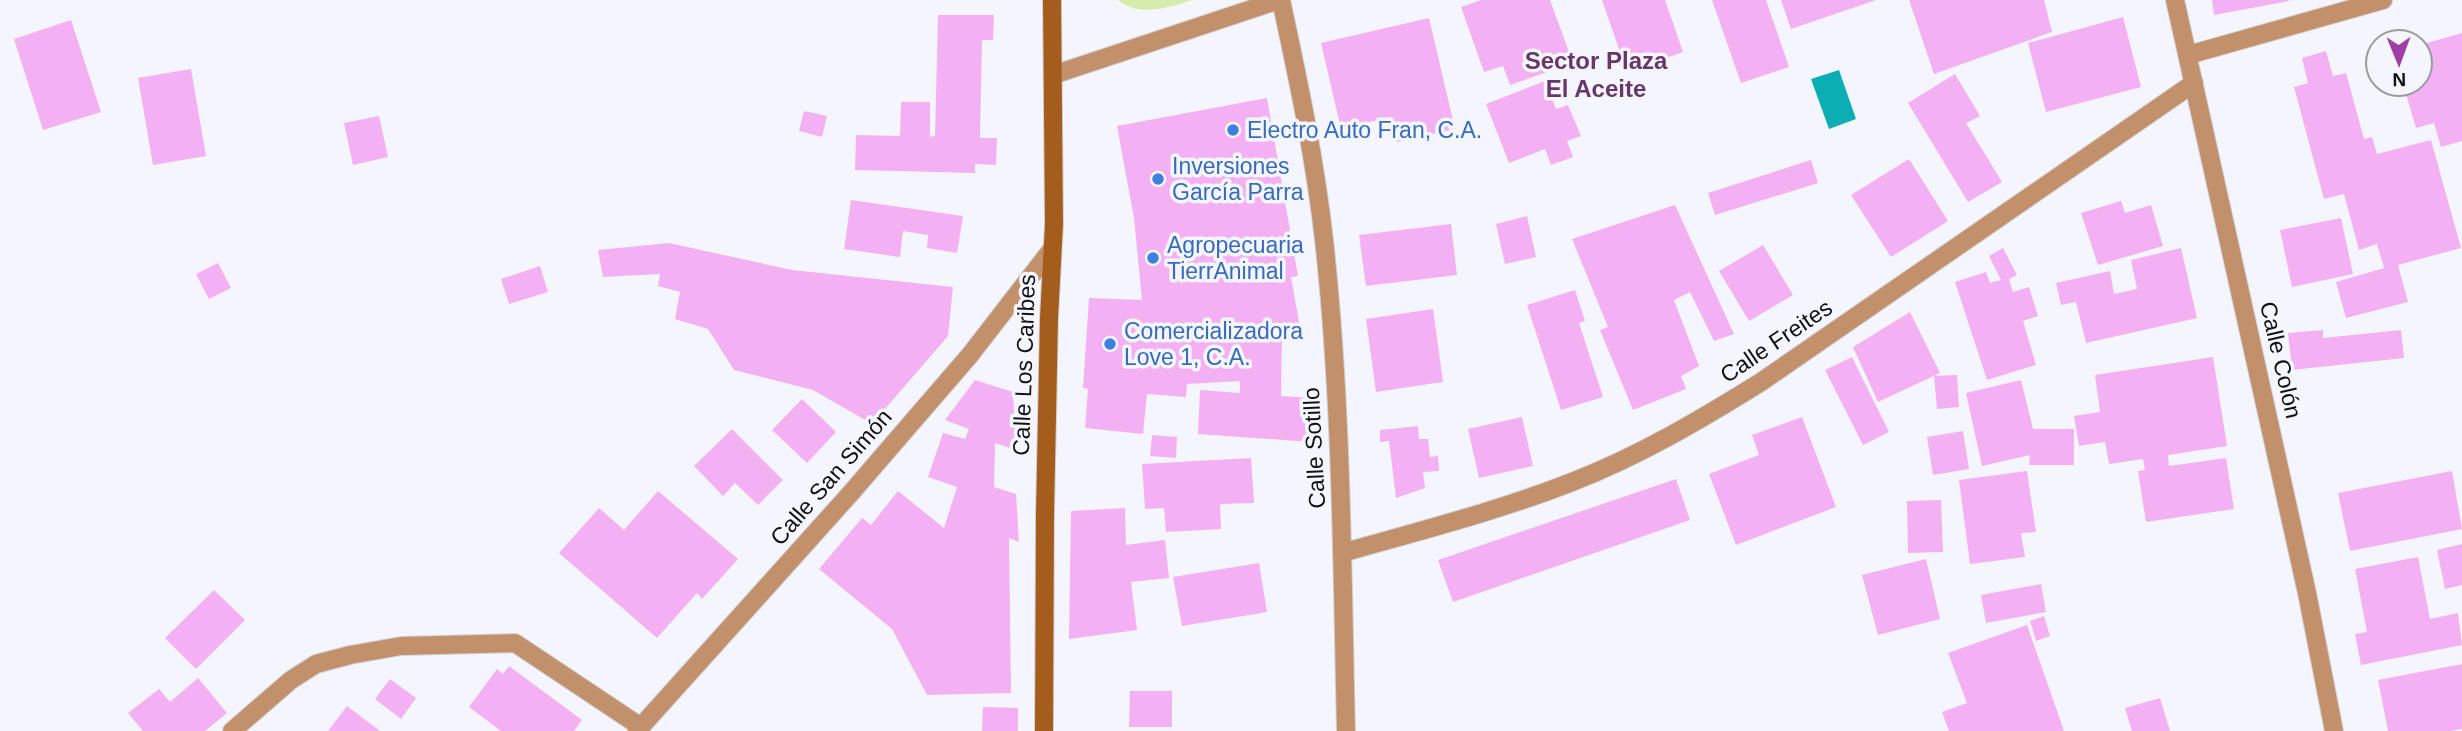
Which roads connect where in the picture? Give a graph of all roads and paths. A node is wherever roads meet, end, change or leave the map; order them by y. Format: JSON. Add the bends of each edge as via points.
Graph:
{"nodes":[{"id":1,"x":1052,"y":0,"type":"edge"},
{"id":2,"x":1280,"y":0,"type":"edge"},
{"id":3,"x":2175,"y":0,"type":"edge"},
{"id":4,"x":2383,"y":0,"type":"edge"},
{"id":5,"x":2188,"y":55,"type":"junction"},
{"id":6,"x":1053,"y":75,"type":"junction"},
{"id":7,"x":2194,"y":83,"type":"junction"},
{"id":8,"x":1052,"y":249,"type":"junction"},
{"id":9,"x":1342,"y":553,"type":"junction"},
{"id":10,"x":639,"y":729,"type":"edge"},
{"id":11,"x":232,"y":731,"type":"edge"},
{"id":12,"x":1044,"y":731,"type":"edge"},
{"id":13,"x":1346,"y":731,"type":"edge"},
{"id":14,"x":2334,"y":731,"type":"edge"}],
"edges":[{"from":1,"to":6,"type":"street","name":"Calle Los Caribes"},
{"from":2,"to":6,"type":"street"},
{"from":2,"to":9,"type":"street","name":"Calle Sotillo","via":[[1302,95],[1324,238],[1340,456]]},
{"from":3,"to":5,"type":"street","name":"Calle Colón"},
{"from":4,"to":5,"type":"street"},
{"from":5,"to":7,"type":"street","name":"Calle Colón"},
{"from":6,"to":8,"type":"street","name":"Calle Los Caribes"},
{"from":7,"to":9,"type":"street","name":"Calle Freites","via":[[1690,427],[1573,482]]},
{"from":7,"to":14,"type":"street","name":"Calle Colón"},
{"from":8,"to":10,"type":"street","name":"Calle San Simón","via":[[970,355]]},
{"from":8,"to":12,"type":"street","name":"Calle Los Caribes"},
{"from":9,"to":13,"type":"street","name":"Calle Sotillo"},
{"from":10,"to":11,"type":"street","via":[[515,643],[401,646],[316,664],[281,687]]}]}
